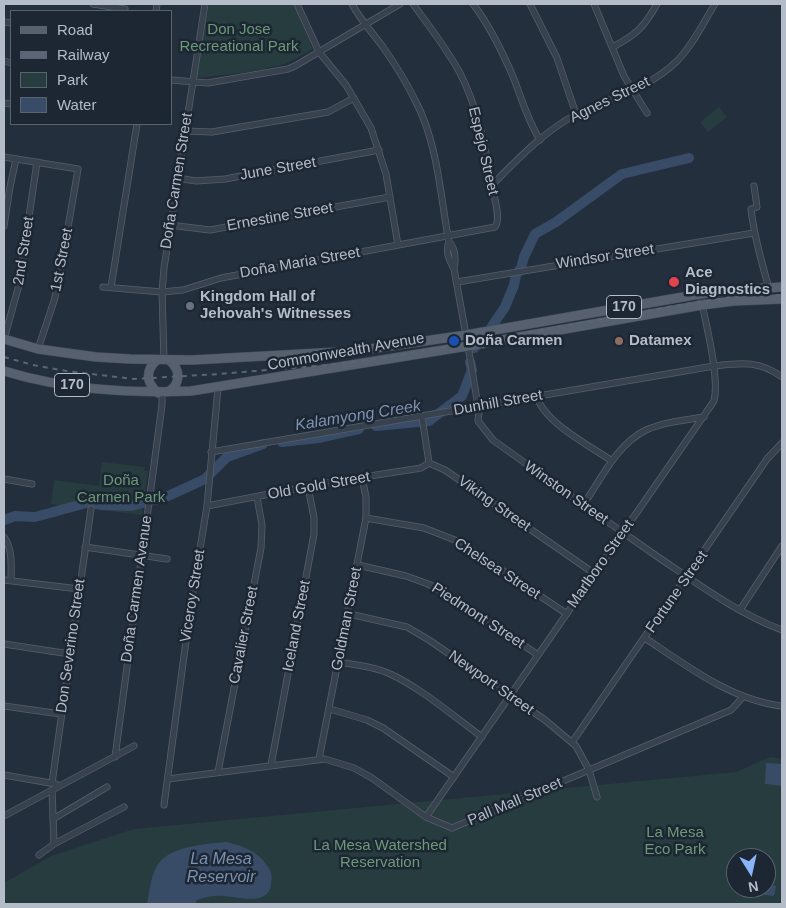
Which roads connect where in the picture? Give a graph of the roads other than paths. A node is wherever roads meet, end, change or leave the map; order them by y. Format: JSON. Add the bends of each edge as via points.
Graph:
{"nodes":[{"id":1,"x":93,"y":4,"type":"edge"},
{"id":2,"x":205,"y":4,"type":"edge"},
{"id":3,"x":297,"y":4,"type":"edge"},
{"id":4,"x":352,"y":4,"type":"edge"},
{"id":5,"x":400,"y":4,"type":"edge"},
{"id":6,"x":413,"y":4,"type":"edge"},
{"id":7,"x":473,"y":4,"type":"edge"},
{"id":8,"x":530,"y":4,"type":"edge"},
{"id":9,"x":594,"y":4,"type":"edge"},
{"id":10,"x":657,"y":4,"type":"edge"},
{"id":11,"x":714,"y":4,"type":"edge"},
{"id":12,"x":125,"y":9,"type":"dead end"},
{"id":13,"x":364,"y":25,"type":"junction"},
{"id":14,"x":613,"y":46,"type":"junction"},
{"id":15,"x":319,"y":52,"type":"junction"},
{"id":16,"x":172,"y":80,"type":"edge"},
{"id":17,"x":193,"y":83,"type":"junction"},
{"id":18,"x":633,"y":90,"type":"junction"},
{"id":19,"x":354,"y":98,"type":"junction"},
{"id":20,"x":647,"y":113,"type":"dead end"},
{"id":21,"x":576,"y":114,"type":"junction"},
{"id":22,"x":137,"y":125,"type":"edge"},
{"id":23,"x":185,"y":130,"type":"junction"},
{"id":24,"x":540,"y":140,"type":"junction"},
{"id":25,"x":379,"y":150,"type":"junction"},
{"id":26,"x":4,"y":157,"type":"edge"},
{"id":27,"x":16,"y":159,"type":"junction"},
{"id":28,"x":37,"y":162,"type":"junction"},
{"id":29,"x":177,"y":178,"type":"junction"},
{"id":30,"x":492,"y":185,"type":"junction"},
{"id":31,"x":754,"y":186,"type":"dead end"},
{"id":32,"x":390,"y":197,"type":"junction"},
{"id":33,"x":170,"y":225,"type":"junction"},
{"id":34,"x":497,"y":225,"type":"joint"},
{"id":35,"x":4,"y":226,"type":"edge"},
{"id":36,"x":754,"y":233,"type":"junction"},
{"id":37,"x":449,"y":239,"type":"junction"},
{"id":38,"x":398,"y":245,"type":"junction"},
{"id":39,"x":457,"y":282,"type":"junction"},
{"id":40,"x":103,"y":286,"type":"dead end"},
{"id":41,"x":111,"y":287,"type":"junction"},
{"id":42,"x":782,"y":287,"type":"edge"},
{"id":43,"x":770,"y":288,"type":"junction"},
{"id":44,"x":162,"y":292,"type":"junction"},
{"id":45,"x":700,"y":294,"type":"junction"},
{"id":46,"x":782,"y":299,"type":"edge"},
{"id":47,"x":702,"y":305,"type":"junction"},
{"id":48,"x":466,"y":334,"type":"junction"},
{"id":49,"x":4,"y":339,"type":"edge"},
{"id":50,"x":468,"y":346,"type":"junction"},
{"id":51,"x":38,"y":349,"type":"junction"},
{"id":52,"x":130,"y":359,"type":"junction"},
{"id":53,"x":163,"y":360,"type":"junction"},
{"id":54,"x":714,"y":366,"type":"junction"},
{"id":55,"x":4,"y":371,"type":"edge"},
{"id":56,"x":782,"y":377,"type":"edge"},
{"id":57,"x":218,"y":388,"type":"junction"},
{"id":58,"x":141,"y":391,"type":"junction"},
{"id":59,"x":162,"y":392,"type":"junction"},
{"id":60,"x":537,"y":397,"type":"junction"},
{"id":61,"x":478,"y":410,"type":"junction"},
{"id":62,"x":422,"y":417,"type":"junction"},
{"id":63,"x":704,"y":417,"type":"junction"},
{"id":64,"x":782,"y":443,"type":"edge"},
{"id":65,"x":211,"y":452,"type":"junction"},
{"id":66,"x":612,"y":461,"type":"junction"},
{"id":67,"x":429,"y":463,"type":"junction"},
{"id":68,"x":362,"y":478,"type":"junction"},
{"id":69,"x":4,"y":479,"type":"edge"},
{"id":70,"x":32,"y":484,"type":"dead end"},
{"id":71,"x":308,"y":487,"type":"junction"},
{"id":72,"x":257,"y":497,"type":"junction"},
{"id":73,"x":584,"y":504,"type":"junction"},
{"id":74,"x":207,"y":506,"type":"junction"},
{"id":75,"x":91,"y":509,"type":"dead end"},
{"id":76,"x":366,"y":518,"type":"junction"},
{"id":77,"x":623,"y":533,"type":"junction"},
{"id":78,"x":4,"y":537,"type":"edge"},
{"id":79,"x":782,"y":546,"type":"edge"},
{"id":80,"x":85,"y":547,"type":"junction"},
{"id":81,"x":142,"y":554,"type":"junction"},
{"id":82,"x":167,"y":558,"type":"dead end"},
{"id":83,"x":358,"y":565,"type":"junction"},
{"id":84,"x":595,"y":574,"type":"junction"},
{"id":85,"x":688,"y":577,"type":"junction"},
{"id":86,"x":4,"y":580,"type":"edge"},
{"id":87,"x":11,"y":580,"type":"junction"},
{"id":88,"x":79,"y":589,"type":"junction"},
{"id":89,"x":740,"y":610,"type":"junction"},
{"id":90,"x":349,"y":614,"type":"junction"},
{"id":91,"x":567,"y":614,"type":"junction"},
{"id":92,"x":782,"y":630,"type":"edge"},
{"id":93,"x":645,"y":638,"type":"junction"},
{"id":94,"x":4,"y":644,"type":"edge"},
{"id":95,"x":70,"y":654,"type":"junction"},
{"id":96,"x":538,"y":656,"type":"junction"},
{"id":97,"x":339,"y":662,"type":"junction"},
{"id":98,"x":510,"y":696,"type":"junction"},
{"id":99,"x":743,"y":697,"type":"junction"},
{"id":100,"x":4,"y":706,"type":"edge"},
{"id":101,"x":782,"y":706,"type":"edge"},
{"id":102,"x":330,"y":709,"type":"junction"},
{"id":103,"x":61,"y":714,"type":"junction"},
{"id":104,"x":482,"y":737,"type":"junction"},
{"id":105,"x":573,"y":741,"type":"junction"},
{"id":106,"x":134,"y":746,"type":"dead end"},
{"id":107,"x":115,"y":757,"type":"junction"},
{"id":108,"x":319,"y":759,"type":"junction"},
{"id":109,"x":271,"y":766,"type":"junction"},
{"id":110,"x":589,"y":770,"type":"junction"},
{"id":111,"x":218,"y":772,"type":"junction"},
{"id":112,"x":4,"y":775,"type":"edge"},
{"id":113,"x":454,"y":776,"type":"junction"},
{"id":114,"x":168,"y":779,"type":"junction"},
{"id":115,"x":39,"y":781,"type":"junction"},
{"id":116,"x":52,"y":783,"type":"junction"},
{"id":117,"x":63,"y":785,"type":"junction"},
{"id":118,"x":107,"y":787,"type":"dead end"},
{"id":119,"x":52,"y":790,"type":"junction"},
{"id":120,"x":44,"y":795,"type":"junction"},
{"id":121,"x":597,"y":797,"type":"dead end"},
{"id":122,"x":164,"y":805,"type":"dead end"},
{"id":123,"x":124,"y":807,"type":"dead end"},
{"id":124,"x":4,"y":816,"type":"edge"},
{"id":125,"x":426,"y":817,"type":"junction"},
{"id":126,"x":53,"y":819,"type":"junction"},
{"id":127,"x":54,"y":844,"type":"junction"},
{"id":128,"x":38,"y":855,"type":"dead end"}],
"edges":[{"from":1,"to":12,"type":"street"},
{"from":2,"to":17,"type":"street","name":"Doña Carmen Street"},
{"from":3,"to":15,"type":"street"},
{"from":4,"to":13,"type":"street"},
{"from":5,"to":13,"type":"street"},
{"from":6,"to":30,"type":"street","name":"Espejo Street","via":[[446,50],[463,81],[480,127]]},
{"from":7,"to":24,"type":"street","via":[[499,47]]},
{"from":8,"to":21,"type":"street","via":[[557,58]]},
{"from":9,"to":14,"type":"street"},
{"from":10,"to":14,"type":"street","via":[[637,32]]},
{"from":11,"to":18,"type":"street","name":"Agnes Street","via":[[677,62]]},
{"from":13,"to":15,"type":"street"},
{"from":13,"to":37,"type":"street","via":[[391,59],[416,102],[437,167]]},
{"from":14,"to":18,"type":"street"},
{"from":15,"to":17,"type":"street","via":[[288,69]]},
{"from":15,"to":19,"type":"street"},
{"from":16,"to":17,"type":"street"},
{"from":17,"to":23,"type":"street","name":"Doña Carmen Street"},
{"from":18,"to":20,"type":"street"},
{"from":18,"to":21,"type":"street","name":"Agnes Street"},
{"from":19,"to":23,"type":"street","via":[[318,114],[212,132]]},
{"from":19,"to":25,"type":"street"},
{"from":21,"to":24,"type":"street","name":"Agnes Street"},
{"from":22,"to":41,"type":"street"},
{"from":23,"to":29,"type":"street","name":"Doña Carmen Street"},
{"from":24,"to":30,"type":"street","name":"Agnes Street"},
{"from":25,"to":29,"type":"street","name":"June Street","via":[[224,179]]},
{"from":25,"to":32,"type":"street"},
{"from":26,"to":27,"type":"street"},
{"from":27,"to":28,"type":"street"},
{"from":27,"to":35,"type":"street"},
{"from":28,"to":49,"type":"street","name":"2nd Street","via":[[19,285]]},
{"from":28,"to":51,"type":"street","name":"1st Street","via":[[78,169],[59,280]]},
{"from":29,"to":33,"type":"street","name":"Doña Carmen Street"},
{"from":30,"to":34,"type":"street","name":"Espejo Street"},
{"from":31,"to":36,"type":"street","via":[[757,207],[751,209]]},
{"from":32,"to":33,"type":"street","name":"Ernestine Street","via":[[210,230]]},
{"from":32,"to":38,"type":"street"},
{"from":33,"to":44,"type":"street","name":"Doña Carmen Street"},
{"from":34,"to":37,"type":"street","name":"Doña Maria Street"},
{"from":36,"to":39,"type":"street","name":"Windsor Street"},
{"from":36,"to":43,"type":"street"},
{"from":37,"to":38,"type":"street","name":"Doña Maria Street"},
{"from":37,"to":39,"type":"street","via":[[447,247]]},
{"from":38,"to":44,"type":"street","name":"Doña Maria Street"},
{"from":39,"to":48,"type":"street"},
{"from":40,"to":41,"type":"street","name":"Doña Maria Street"},
{"from":41,"to":44,"type":"street","name":"Doña Maria Street"},
{"from":42,"to":43,"type":"main road","name":"Commonwealth Avenue","number":"170"},
{"from":43,"to":45,"type":"main road","name":"Commonwealth Avenue","number":"170"},
{"from":44,"to":53,"type":"street","name":"Doña Carmen Street"},
{"from":45,"to":47,"type":"street","name":"Marlboro Street"},
{"from":45,"to":48,"type":"main road","name":"Commonwealth Avenue","number":"170"},
{"from":46,"to":47,"type":"main road","name":"Commonwealth Avenue","number":"170"},
{"from":47,"to":50,"type":"main road","name":"Commonwealth Avenue","number":"170"},
{"from":47,"to":54,"type":"street","name":"Marlboro Street"},
{"from":48,"to":53,"type":"main road","name":"Commonwealth Avenue","number":"170","via":[[356,351]]},
{"from":49,"to":51,"type":"main road","name":"Commonwealth Avenue","number":"170"},
{"from":50,"to":57,"type":"main road","name":"Commonwealth Avenue","number":"170"},
{"from":50,"to":61,"type":"street","name":"Winston Street"},
{"from":51,"to":52,"type":"main road","name":"Commonwealth Avenue","number":"170"},
{"from":52,"to":53,"type":"main road","name":"Commonwealth Avenue","number":"170"},
{"from":52,"to":58,"type":"main road","via":[[144,374]]},
{"from":53,"to":59,"type":"main road","via":[[150,368],[148,376],[151,386]]},
{"from":53,"to":59,"type":"main road","via":[[176,368],[178,375],[175,386]]},
{"from":54,"to":56,"type":"street","name":"Dunhill Street","via":[[756,364],[767,366]]},
{"from":54,"to":60,"type":"street","name":"Dunhill Street"},
{"from":54,"to":63,"type":"street","name":"Marlboro Street","via":[[716,395]]},
{"from":55,"to":58,"type":"main road","name":"Commonwealth Avenue","number":"170","via":[[59,384]]},
{"from":57,"to":59,"type":"main road","name":"Commonwealth Avenue","number":"170"},
{"from":57,"to":65,"type":"street","name":"Viceroy Street"},
{"from":58,"to":59,"type":"main road","name":"Commonwealth Avenue","number":"170"},
{"from":59,"to":81,"type":"street","name":"Doña Carmen Avenue"},
{"from":60,"to":61,"type":"street","name":"Dunhill Street"},
{"from":60,"to":66,"type":"street","via":[[550,418]]},
{"from":61,"to":62,"type":"street","name":"Dunhill Street"},
{"from":61,"to":73,"type":"street","name":"Winston Street","via":[[483,427],[493,440]]},
{"from":62,"to":65,"type":"street","name":"Dunhill Street"},
{"from":62,"to":67,"type":"street"},
{"from":63,"to":66,"type":"street","via":[[646,430]]},
{"from":63,"to":77,"type":"street","name":"Marlboro Street"},
{"from":64,"to":85,"type":"street","name":"Fortune Street","via":[[767,460]]},
{"from":65,"to":74,"type":"street","name":"Viceroy Street"},
{"from":66,"to":73,"type":"street"},
{"from":67,"to":68,"type":"street","name":"Old Gold Street","via":[[421,468]]},
{"from":67,"to":84,"type":"street","name":"Viking Street","via":[[445,470]]},
{"from":68,"to":71,"type":"street","name":"Old Gold Street"},
{"from":68,"to":76,"type":"street","name":"Goldman Street"},
{"from":69,"to":70,"type":"street"},
{"from":71,"to":72,"type":"street","name":"Old Gold Street"},
{"from":71,"to":109,"type":"street","name":"Iceland Street","via":[[314,534]]},
{"from":72,"to":74,"type":"street","name":"Old Gold Street"},
{"from":72,"to":111,"type":"street","name":"Cavalier Street","via":[[262,526],[261,548]]},
{"from":73,"to":77,"type":"street","name":"Winston Street"},
{"from":74,"to":114,"type":"street","name":"Viceroy Street","via":[[190,604]]},
{"from":75,"to":80,"type":"street","name":"Don Severino Street"},
{"from":76,"to":83,"type":"street","name":"Goldman Street"},
{"from":76,"to":91,"type":"street","name":"Chelsea Street","via":[[424,528],[460,542]]},
{"from":77,"to":84,"type":"street","name":"Marlboro Street"},
{"from":77,"to":85,"type":"street","name":"Winston Street"},
{"from":78,"to":87,"type":"street","via":[[12,555]]},
{"from":79,"to":89,"type":"street"},
{"from":80,"to":81,"type":"street"},
{"from":80,"to":88,"type":"street","name":"Don Severino Street"},
{"from":81,"to":82,"type":"street"},
{"from":81,"to":107,"type":"street","name":"Doña Carmen Avenue"},
{"from":83,"to":90,"type":"street","name":"Goldman Street"},
{"from":83,"to":96,"type":"street","name":"Piedmont Street","via":[[406,576],[446,592]]},
{"from":84,"to":91,"type":"street","name":"Marlboro Street"},
{"from":85,"to":89,"type":"street","name":"Winston Street"},
{"from":85,"to":93,"type":"street","name":"Fortune Street"},
{"from":86,"to":87,"type":"street"},
{"from":87,"to":88,"type":"street"},
{"from":88,"to":95,"type":"street","name":"Don Severino Street"},
{"from":89,"to":92,"type":"street","name":"Winston Street"},
{"from":90,"to":97,"type":"street","name":"Goldman Street"},
{"from":90,"to":98,"type":"street","name":"Newport Street","via":[[407,627]]},
{"from":91,"to":96,"type":"street","name":"Marlboro Street"},
{"from":93,"to":99,"type":"street"},
{"from":93,"to":105,"type":"street","name":"Fortune Street"},
{"from":94,"to":95,"type":"street"},
{"from":95,"to":103,"type":"street","name":"Don Severino Street"},
{"from":96,"to":98,"type":"street","name":"Marlboro Street"},
{"from":97,"to":102,"type":"street","name":"Goldman Street"},
{"from":97,"to":104,"type":"street","via":[[377,669],[413,686]]},
{"from":98,"to":104,"type":"street","name":"Marlboro Street"},
{"from":98,"to":105,"type":"street","name":"Newport Street"},
{"from":99,"to":101,"type":"street"},
{"from":99,"to":110,"type":"street","name":"Pall Mall Street","via":[[731,710]]},
{"from":100,"to":103,"type":"street"},
{"from":102,"to":108,"type":"street","name":"Goldman Street"},
{"from":102,"to":113,"type":"street","via":[[383,728]]},
{"from":103,"to":116,"type":"street","name":"Don Severino Street"},
{"from":104,"to":113,"type":"street","name":"Marlboro Street"},
{"from":105,"to":110,"type":"street","name":"Newport Street"},
{"from":106,"to":107,"type":"street"},
{"from":107,"to":117,"type":"street"},
{"from":108,"to":109,"type":"street","name":"Pall Mall Street"},
{"from":108,"to":125,"type":"street","name":"Pall Mall Street","via":[[354,768]]},
{"from":109,"to":111,"type":"street","name":"Pall Mall Street"},
{"from":110,"to":121,"type":"street","name":"Newport Street"},
{"from":110,"to":125,"type":"street","name":"Pall Mall Street","via":[[452,828]]},
{"from":111,"to":114,"type":"street","name":"Pall Mall Street"},
{"from":112,"to":115,"type":"street"},
{"from":113,"to":125,"type":"street","name":"Marlboro Street"},
{"from":114,"to":122,"type":"street","name":"Viceroy Street"},
{"from":115,"to":116,"type":"street"},
{"from":115,"to":120,"type":"street","via":[[46,786]]},
{"from":116,"to":117,"type":"street"},
{"from":117,"to":119,"type":"street"},
{"from":118,"to":126,"type":"street"},
{"from":119,"to":120,"type":"street"},
{"from":119,"to":126,"type":"street"},
{"from":120,"to":124,"type":"street"},
{"from":123,"to":127,"type":"street"},
{"from":126,"to":127,"type":"street"},
{"from":127,"to":128,"type":"street"}]}
